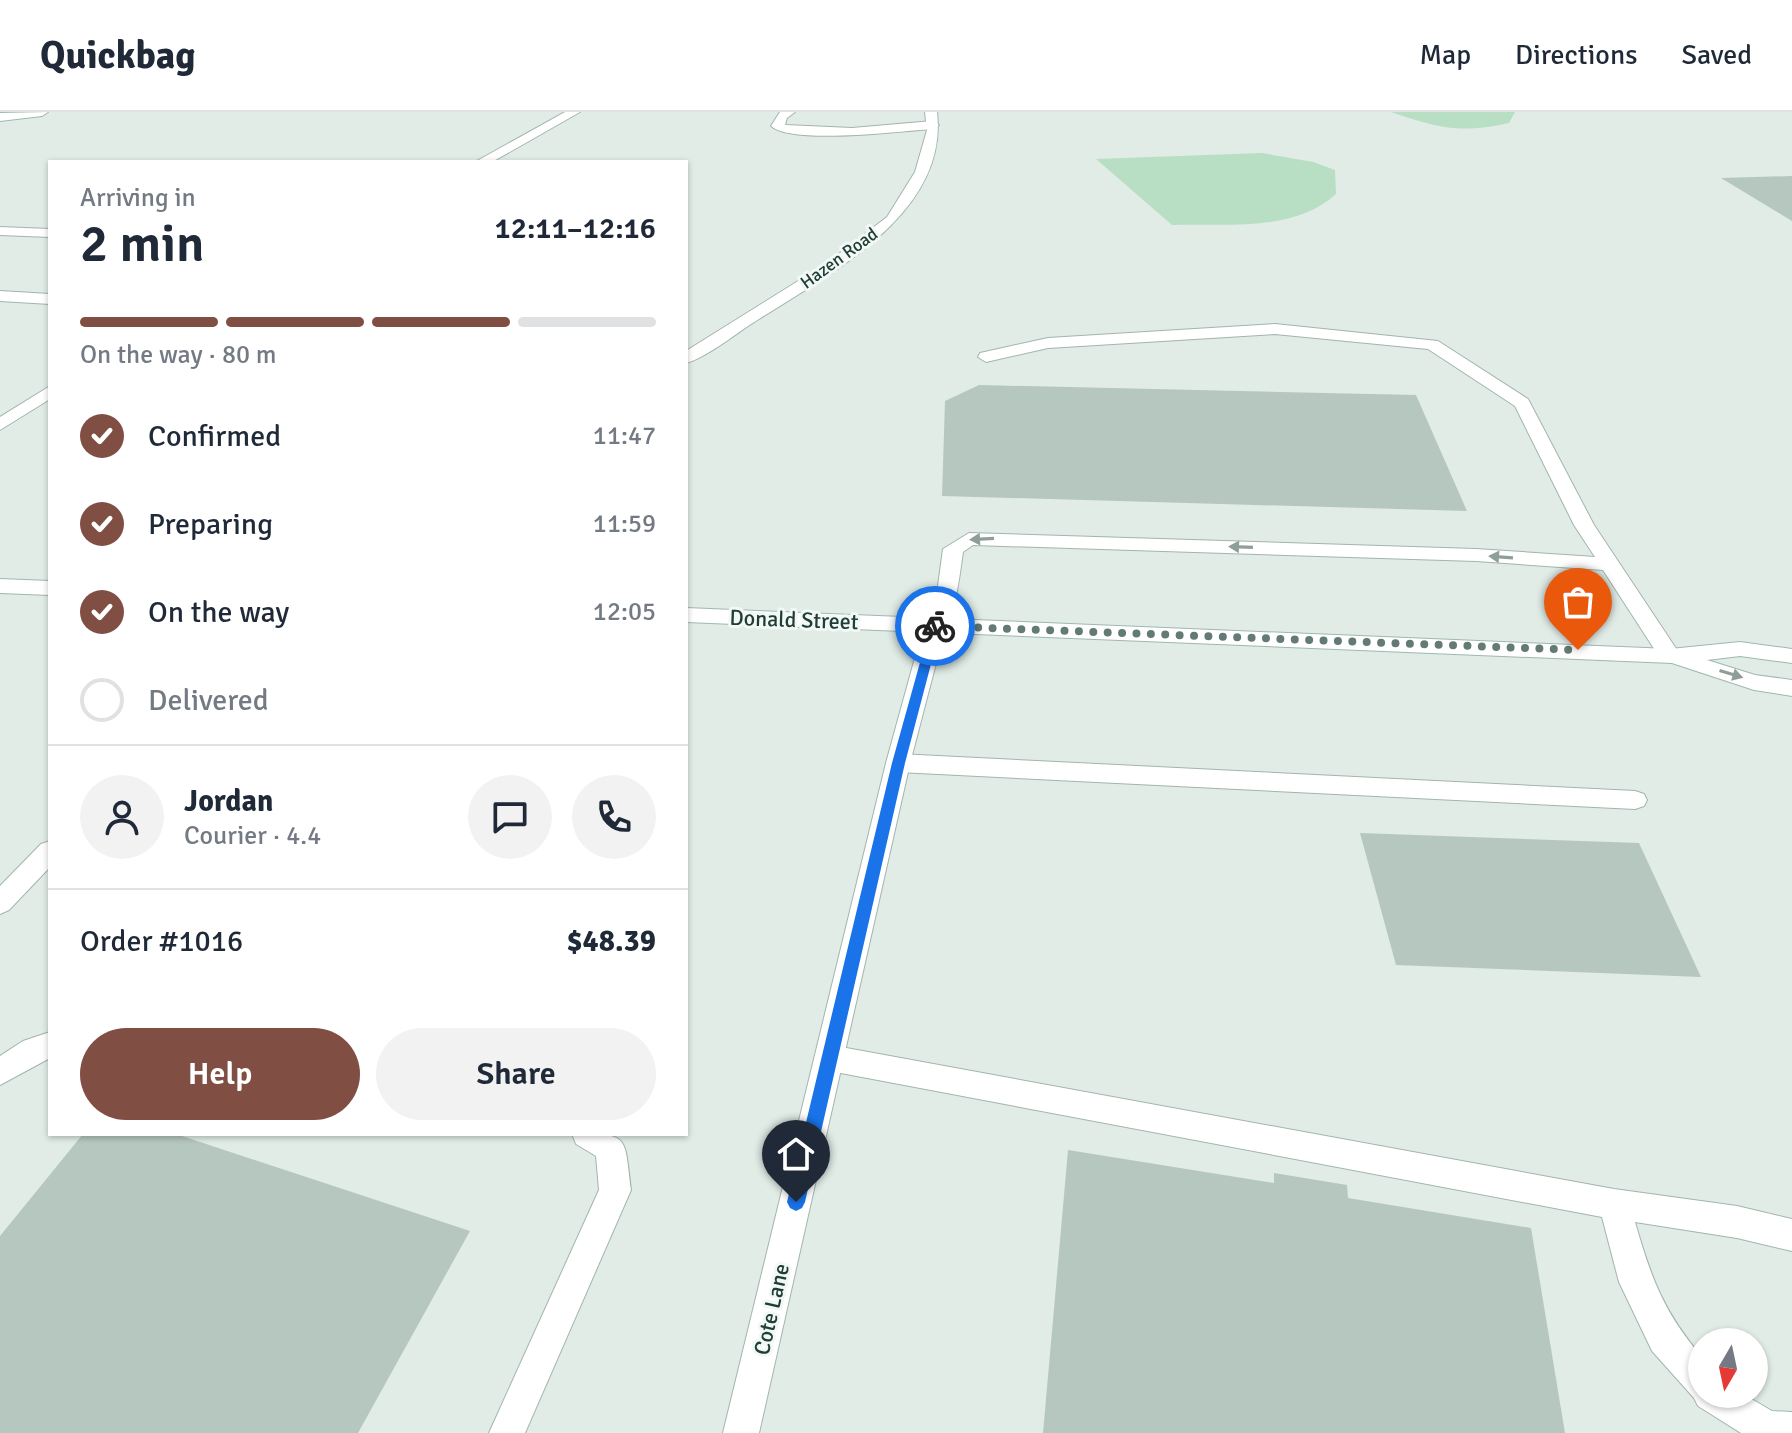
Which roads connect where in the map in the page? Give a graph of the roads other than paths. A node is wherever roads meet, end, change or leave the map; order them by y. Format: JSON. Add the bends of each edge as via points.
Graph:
{"nodes":[{"id":1,"x":42,"y":112,"type":"edge"},
{"id":2,"x":574,"y":112,"type":"edge"},
{"id":3,"x":789,"y":112,"type":"edge"},
{"id":4,"x":0,"y":117,"type":"edge"},
{"id":5,"x":932,"y":118,"type":"edge"},
{"id":6,"x":486,"y":160,"type":"edge"},
{"id":7,"x":0,"y":231,"type":"edge"},
{"id":8,"x":48,"y":233,"type":"edge"},
{"id":9,"x":0,"y":296,"type":"edge"},
{"id":10,"x":48,"y":299,"type":"edge"},
{"id":11,"x":688,"y":357,"type":"edge"},
{"id":12,"x":986,"y":357,"type":"dead end"},
{"id":13,"x":48,"y":392,"type":"edge"},
{"id":14,"x":0,"y":425,"type":"edge"},
{"id":15,"x":1607,"y":564,"type":"junction"},
{"id":16,"x":0,"y":586,"type":"edge"},
{"id":17,"x":48,"y":588,"type":"edge"},
{"id":18,"x":688,"y":615,"type":"edge"},
{"id":19,"x":935,"y":625,"type":"junction"},
{"id":20,"x":1670,"y":656,"type":"junction"},
{"id":21,"x":1792,"y":656,"type":"edge"},
{"id":22,"x":1792,"y":688,"type":"edge"},
{"id":23,"x":898,"y":763,"type":"junction"},
{"id":24,"x":1635,"y":800,"type":"dead end"},
{"id":25,"x":48,"y":853,"type":"edge"},
{"id":26,"x":0,"y":903,"type":"edge"},
{"id":27,"x":48,"y":1046,"type":"edge"},
{"id":28,"x":830,"y":1058,"type":"junction"},
{"id":29,"x":0,"y":1072,"type":"edge"},
{"id":30,"x":590,"y":1136,"type":"edge"},
{"id":31,"x":1614,"y":1204,"type":"junction"},
{"id":32,"x":1792,"y":1235,"type":"edge"},
{"id":33,"x":1688,"y":1367,"type":"edge"},
{"id":34,"x":1733,"y":1408,"type":"edge"},
{"id":35,"x":1792,"y":1430,"type":"edge"},
{"id":36,"x":507,"y":1433,"type":"edge"},
{"id":37,"x":741,"y":1433,"type":"edge"}],
"edges":[{"from":1,"to":4,"type":"street"},
{"from":2,"to":6,"type":"street"},
{"from":3,"to":5,"type":"street","via":[[777,126],[828,133]]},
{"from":5,"to":11,"type":"street","name":"Hazen Road","via":[[922,172],[892,220],[832,266]]},
{"from":7,"to":8,"type":"street"},
{"from":9,"to":10,"type":"street"},
{"from":12,"to":15,"type":"street","via":[[1048,343],[1275,329],[1432,344],[1522,403]]},
{"from":13,"to":14,"type":"street"},
{"from":15,"to":19,"type":"street","name":"Cote Lane","one_way":true,"via":[[969,539],[953,549],[947,593]]},
{"from":15,"to":20,"type":"street"},
{"from":16,"to":17,"type":"street"},
{"from":18,"to":19,"type":"street","name":"Donald Street"},
{"from":19,"to":20,"type":"street","name":"Donald Street"},
{"from":19,"to":23,"type":"street","name":"Cote Lane"},
{"from":20,"to":21,"type":"street","name":"Donald Street","via":[[1740,649]]},
{"from":20,"to":22,"type":"street","name":"Donald Street","one_way":true},
{"from":23,"to":24,"type":"street"},
{"from":23,"to":28,"type":"street","name":"Cote Lane"},
{"from":25,"to":26,"type":"street"},
{"from":27,"to":29,"type":"street"},
{"from":28,"to":31,"type":"street"},
{"from":28,"to":37,"type":"street","name":"Cote Lane"},
{"from":30,"to":36,"type":"street","via":[[610,1148],[615,1190]]},
{"from":31,"to":32,"type":"street"},
{"from":31,"to":33,"type":"street","via":[[1636,1282],[1664,1339]]},
{"from":34,"to":35,"type":"street","via":[[1768,1429]]}]}
